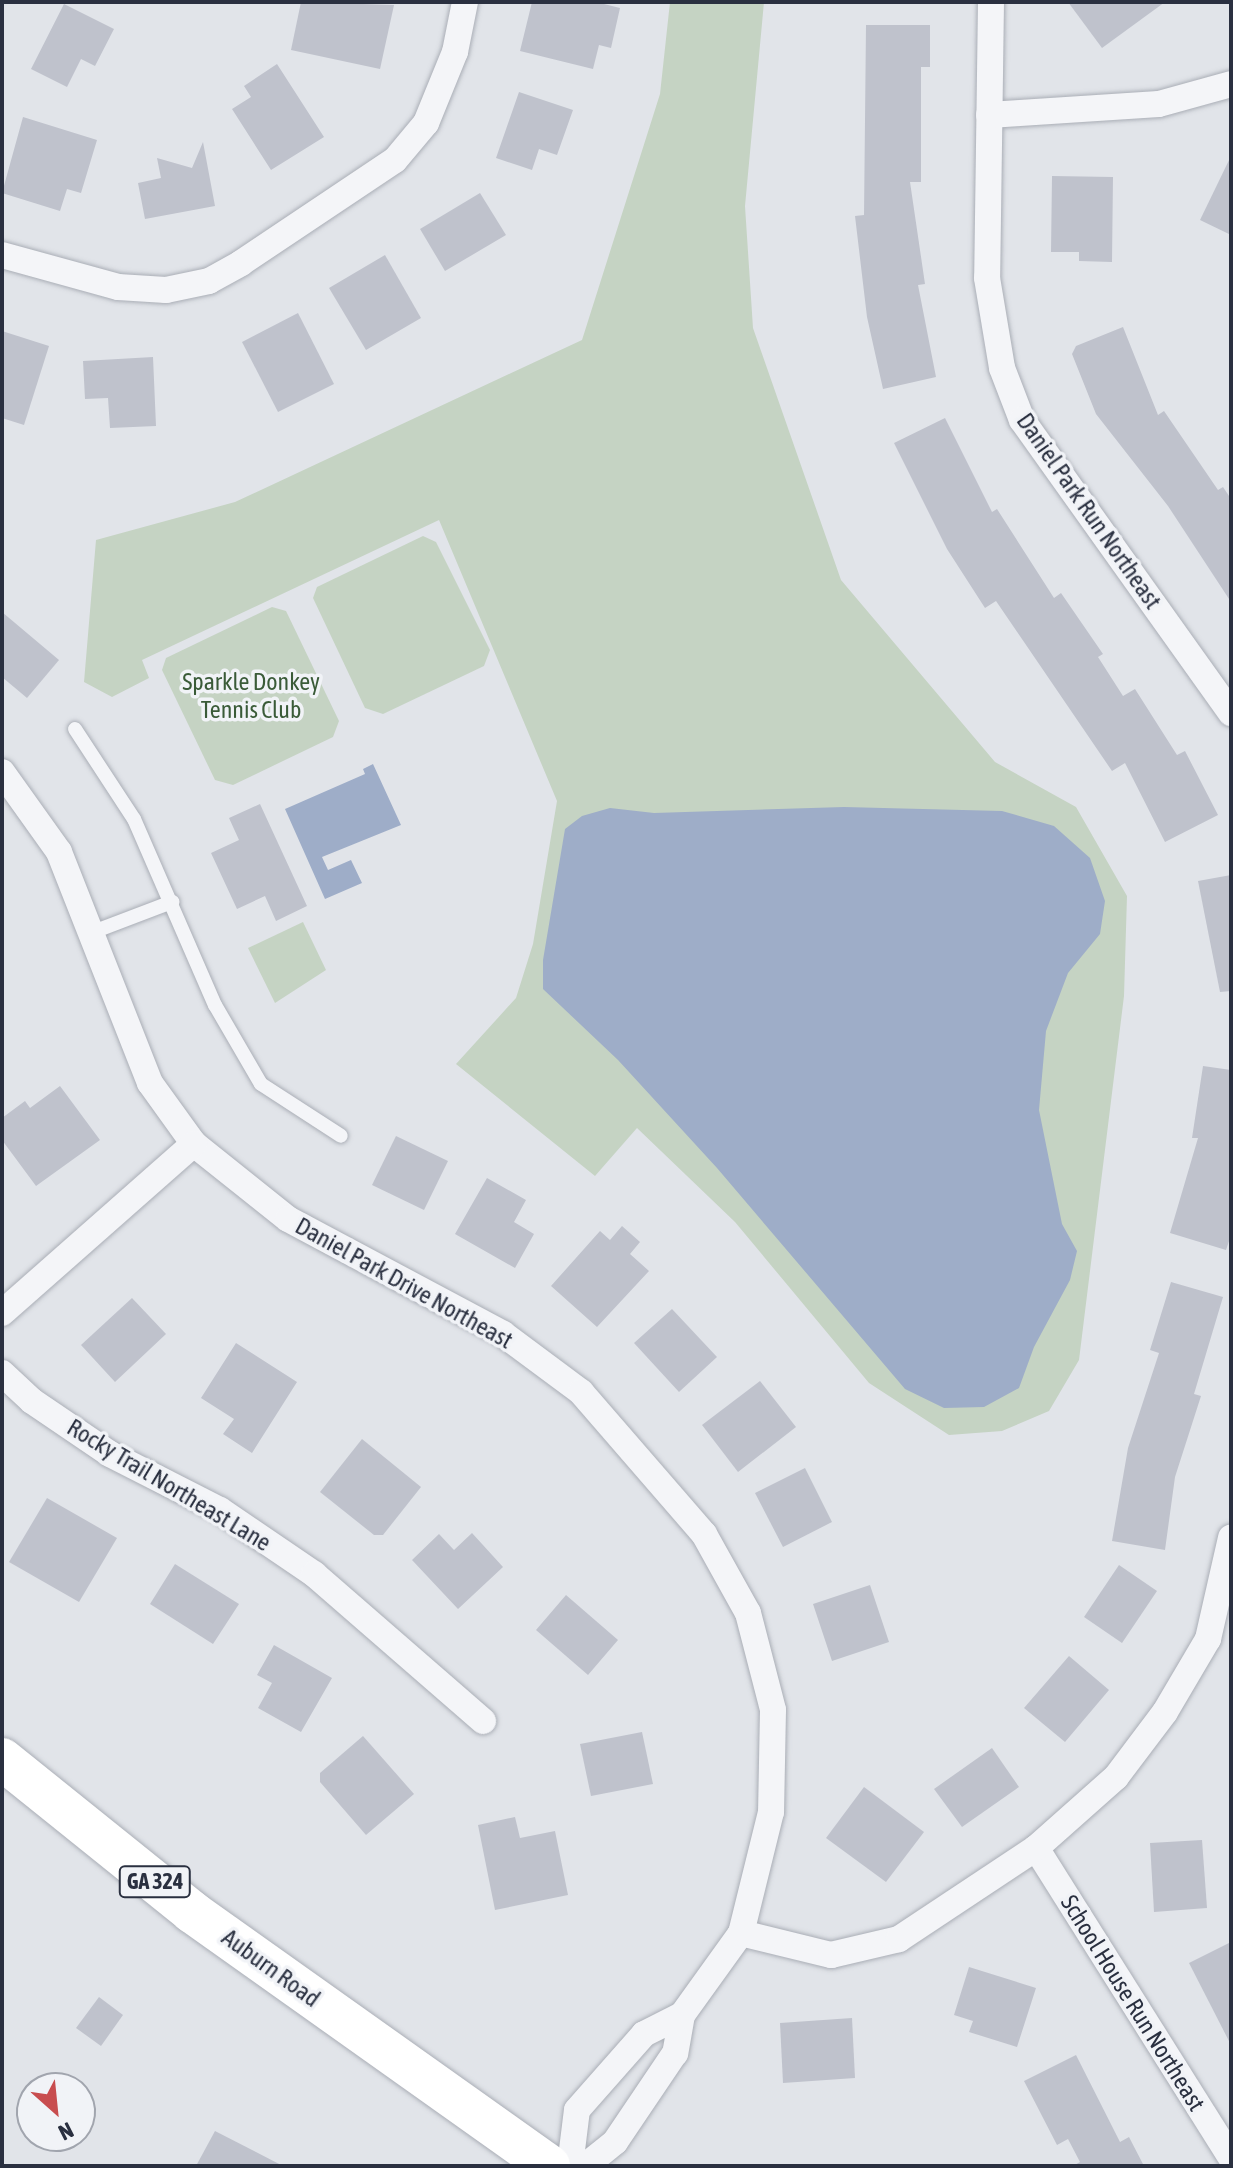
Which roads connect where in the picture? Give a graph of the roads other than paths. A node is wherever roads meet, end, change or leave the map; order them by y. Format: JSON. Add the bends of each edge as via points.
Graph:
{"nodes":[{"id":1,"x":465,"y":2,"type":"edge"},
{"id":2,"x":991,"y":2,"type":"edge"},
{"id":3,"x":1231,"y":84,"type":"edge"},
{"id":4,"x":989,"y":115,"type":"junction"},
{"id":5,"x":2,"y":255,"type":"edge"},
{"id":6,"x":1231,"y":713,"type":"edge"},
{"id":7,"x":75,"y":729,"type":"dead end"},
{"id":8,"x":2,"y":772,"type":"edge"},
{"id":9,"x":172,"y":902,"type":"junction"},
{"id":10,"x":93,"y":932,"type":"junction"},
{"id":11,"x":341,"y":1136,"type":"dead end"},
{"id":12,"x":194,"y":1144,"type":"junction"},
{"id":13,"x":2,"y":1313,"type":"edge"},
{"id":14,"x":2,"y":1373,"type":"edge"},
{"id":15,"x":1231,"y":1538,"type":"edge"},
{"id":16,"x":483,"y":1721,"type":"dead end"},
{"id":17,"x":2,"y":1759,"type":"edge"},
{"id":18,"x":1036,"y":1848,"type":"junction"},
{"id":19,"x":741,"y":1933,"type":"junction"},
{"id":20,"x":682,"y":2015,"type":"junction"},
{"id":21,"x":1231,"y":2158,"type":"edge"},
{"id":22,"x":549,"y":2166,"type":"edge"},
{"id":23,"x":570,"y":2166,"type":"edge"},
{"id":24,"x":585,"y":2166,"type":"edge"}],
"edges":[{"from":1,"to":5,"type":"street","via":[[455,52],[426,123],[395,160],[209,281],[166,290],[118,287]]},
{"from":2,"to":4,"type":"street","name":"Daniel Park Run Northeast"},
{"from":3,"to":4,"type":"street","via":[[1159,104]]},
{"from":4,"to":6,"type":"street","name":"Daniel Park Run Northeast","via":[[987,278],[1002,368],[1022,420]]},
{"from":7,"to":9,"type":"lane","via":[[134,819]]},
{"from":8,"to":10,"type":"street","name":"Daniel Park Drive Northeast","via":[[59,852]]},
{"from":9,"to":10,"type":"lane"},
{"from":9,"to":11,"type":"lane","via":[[215,1005],[261,1084]]},
{"from":10,"to":12,"type":"street","name":"Daniel Park Drive Northeast","via":[[150,1083]]},
{"from":12,"to":13,"type":"street"},
{"from":12,"to":19,"type":"street","name":"Daniel Park Drive Northeast","via":[[288,1219],[503,1334],[581,1392],[704,1534],[748,1613],[773,1710],[771,1812]]},
{"from":14,"to":16,"type":"street","name":"Rocky Trail Northeast Lane","via":[[32,1401],[110,1454],[220,1510],[314,1574]]},
{"from":15,"to":18,"type":"street","via":[[1208,1639],[1165,1712],[1116,1777]]},
{"from":17,"to":22,"type":"main road","name":"Auburn Road","number":"GA 324","via":[[192,1912]]},
{"from":18,"to":19,"type":"street","via":[[899,1939],[831,1955]]},
{"from":18,"to":21,"type":"street","name":"School House Run Northeast"},
{"from":19,"to":20,"type":"street","name":"Daniel Park Drive Northeast"},
{"from":20,"to":23,"type":"street","via":[[644,2034],[577,2110]]},
{"from":20,"to":24,"type":"street","via":[[675,2053],[615,2142]]}]}
